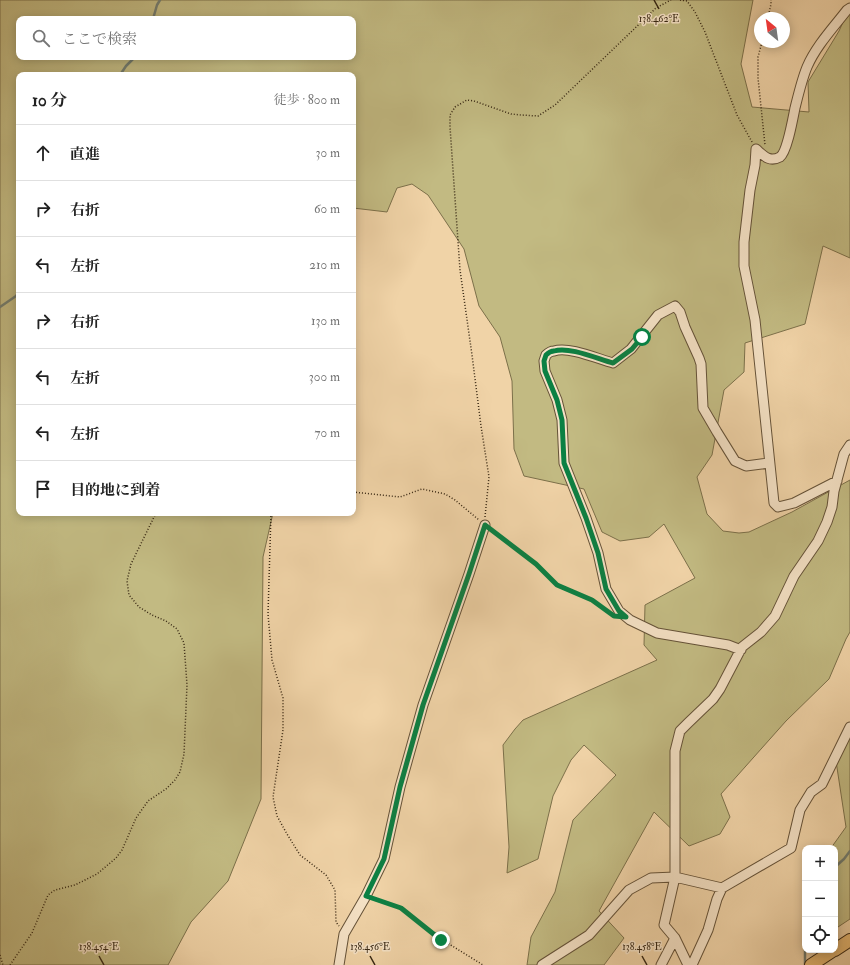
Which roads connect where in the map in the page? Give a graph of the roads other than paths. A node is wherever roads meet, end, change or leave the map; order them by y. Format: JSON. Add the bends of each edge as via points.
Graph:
{"nodes":[{"id":1,"x":850,"y":8,"type":"edge"},
{"id":2,"x":850,"y":445,"type":"edge"},
{"id":3,"x":770,"y":463,"type":"junction"},
{"id":4,"x":837,"y":481,"type":"junction"},
{"id":5,"x":485,"y":525,"type":"road end"},
{"id":6,"x":741,"y":650,"type":"junction"},
{"id":7,"x":850,"y":727,"type":"edge"},
{"id":8,"x":675,"y":877,"type":"junction"},
{"id":9,"x":722,"y":888,"type":"junction"},
{"id":10,"x":675,"y":938,"type":"junction"},
{"id":11,"x":850,"y":940,"type":"edge"},
{"id":12,"x":838,"y":948,"type":"edge"},
{"id":13,"x":830,"y":953,"type":"edge"},
{"id":14,"x":339,"y":965,"type":"edge"},
{"id":15,"x":542,"y":965,"type":"edge"},
{"id":16,"x":661,"y":965,"type":"edge"},
{"id":17,"x":688,"y":965,"type":"edge"},
{"id":18,"x":692,"y":965,"type":"edge"},
{"id":19,"x":810,"y":965,"type":"edge"}],
"edges":[{"from":1,"to":3,"type":"street","via":[[818,47],[807,67],[786,149],[780,157],[771,159],[756,149],[744,242],[744,266],[755,320]]},
{"from":2,"to":4,"type":"street","via":[[844,454]]},
{"from":3,"to":4,"type":"street","via":[[774,503],[778,507],[794,503]]},
{"from":3,"to":6,"type":"street","via":[[746,466],[734,461],[703,408],[701,364],[680,312],[675,306],[658,315],[632,349],[613,363],[569,350],[555,350],[546,355],[545,371],[562,420],[564,463],[596,546],[606,589],[619,611],[630,620],[657,633],[728,645]]},
{"from":4,"to":6,"type":"street","via":[[832,507],[818,541],[794,576],[774,616]]},
{"from":5,"to":14,"type":"street","via":[[423,705],[400,787],[384,859],[344,934]]},
{"from":6,"to":8,"type":"street","via":[[713,699],[680,732],[675,751]]},
{"from":7,"to":9,"type":"street","via":[[822,784],[811,792],[800,810],[791,848]]},
{"from":8,"to":9,"type":"street"},
{"from":8,"to":10,"type":"street","via":[[664,924]]},
{"from":8,"to":15,"type":"street","via":[[650,878],[629,890],[589,935]]},
{"from":9,"to":18,"type":"street","via":[[708,930]]},
{"from":10,"to":16,"type":"street"},
{"from":10,"to":17,"type":"street"},
{"from":11,"to":12,"type":"main road"},
{"from":13,"to":19,"type":"main road"}]}
